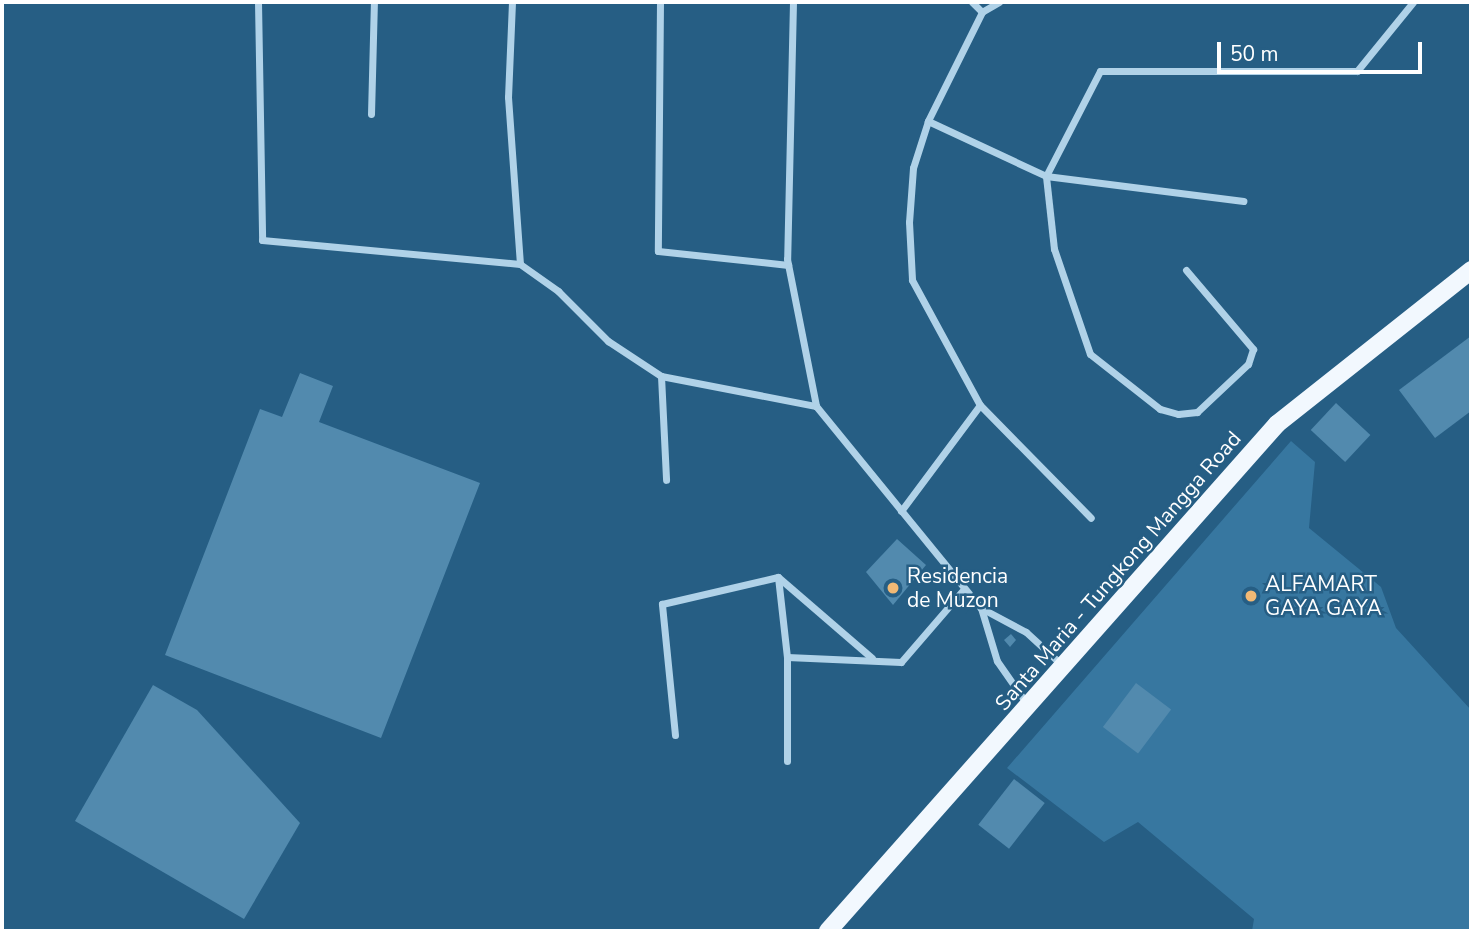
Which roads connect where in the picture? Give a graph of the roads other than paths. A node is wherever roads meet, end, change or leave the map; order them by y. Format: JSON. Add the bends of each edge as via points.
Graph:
{"nodes":[{"id":1,"x":258,"y":2,"type":"edge"},
{"id":2,"x":374,"y":2,"type":"edge"},
{"id":3,"x":512,"y":2,"type":"edge"},
{"id":4,"x":660,"y":2,"type":"edge"},
{"id":5,"x":793,"y":2,"type":"edge"},
{"id":6,"x":972,"y":2,"type":"edge"},
{"id":7,"x":999,"y":2,"type":"edge"},
{"id":8,"x":1413,"y":2,"type":"edge"},
{"id":9,"x":982,"y":12,"type":"junction"},
{"id":10,"x":371,"y":114,"type":"dead end"},
{"id":11,"x":928,"y":121,"type":"junction"},
{"id":12,"x":1046,"y":176,"type":"junction"},
{"id":13,"x":1243,"y":201,"type":"dead end"},
{"id":14,"x":520,"y":264,"type":"junction"},
{"id":15,"x":788,"y":265,"type":"junction"},
{"id":16,"x":1186,"y":270,"type":"dead end"},
{"id":17,"x":1471,"y":270,"type":"edge"},
{"id":18,"x":661,"y":376,"type":"junction"},
{"id":19,"x":980,"y":405,"type":"junction"},
{"id":20,"x":816,"y":406,"type":"junction"},
{"id":21,"x":666,"y":480,"type":"dead end"},
{"id":22,"x":901,"y":511,"type":"junction"},
{"id":23,"x":1091,"y":518,"type":"dead end"},
{"id":24,"x":778,"y":577,"type":"junction"},
{"id":25,"x":964,"y":589,"type":"junction"},
{"id":26,"x":981,"y":608,"type":"junction"},
{"id":27,"x":787,"y":657,"type":"junction"},
{"id":28,"x":872,"y":658,"type":"junction"},
{"id":29,"x":1065,"y":668,"type":"junction"},
{"id":30,"x":1029,"y":708,"type":"junction"},
{"id":31,"x":675,"y":735,"type":"dead end"},
{"id":32,"x":787,"y":761,"type":"dead end"},
{"id":33,"x":828,"y":931,"type":"edge"}],
"edges":[{"from":1,"to":14,"type":"street","via":[[262,240]]},
{"from":2,"to":10,"type":"street"},
{"from":3,"to":14,"type":"street","via":[[508,97]]},
{"from":4,"to":15,"type":"street","via":[[658,251]]},
{"from":5,"to":15,"type":"street"},
{"from":6,"to":9,"type":"street"},
{"from":7,"to":9,"type":"street"},
{"from":8,"to":12,"type":"street","via":[[1357,71],[1100,71]]},
{"from":9,"to":11,"type":"street"},
{"from":11,"to":12,"type":"street"},
{"from":11,"to":19,"type":"street","via":[[913,168],[909,222],[912,280]]},
{"from":12,"to":13,"type":"street"},
{"from":12,"to":16,"type":"street","via":[[1054,249],[1090,354],[1160,409],[1178,414],[1197,412],[1248,363],[1253,349]]},
{"from":14,"to":18,"type":"street","via":[[558,291],[608,341]]},
{"from":15,"to":20,"type":"street"},
{"from":17,"to":29,"type":"main road","name":"Santa Maria - Tungkong Mangga Road","via":[[1277,424]]},
{"from":18,"to":20,"type":"street"},
{"from":18,"to":21,"type":"street"},
{"from":19,"to":22,"type":"street"},
{"from":19,"to":23,"type":"street"},
{"from":20,"to":22,"type":"street"},
{"from":22,"to":25,"type":"street"},
{"from":24,"to":27,"type":"street"},
{"from":24,"to":28,"type":"street"},
{"from":24,"to":31,"type":"street","via":[[662,604]]},
{"from":25,"to":26,"type":"street"},
{"from":25,"to":28,"type":"street","via":[[901,662]]},
{"from":26,"to":29,"type":"street","via":[[1026,632]]},
{"from":26,"to":30,"type":"street","via":[[997,661]]},
{"from":27,"to":28,"type":"street"},
{"from":27,"to":32,"type":"street"},
{"from":29,"to":30,"type":"main road","name":"Santa Maria - Tungkong Mangga Road"},
{"from":30,"to":33,"type":"main road","name":"Santa Maria - Tungkong Mangga Road"}]}
